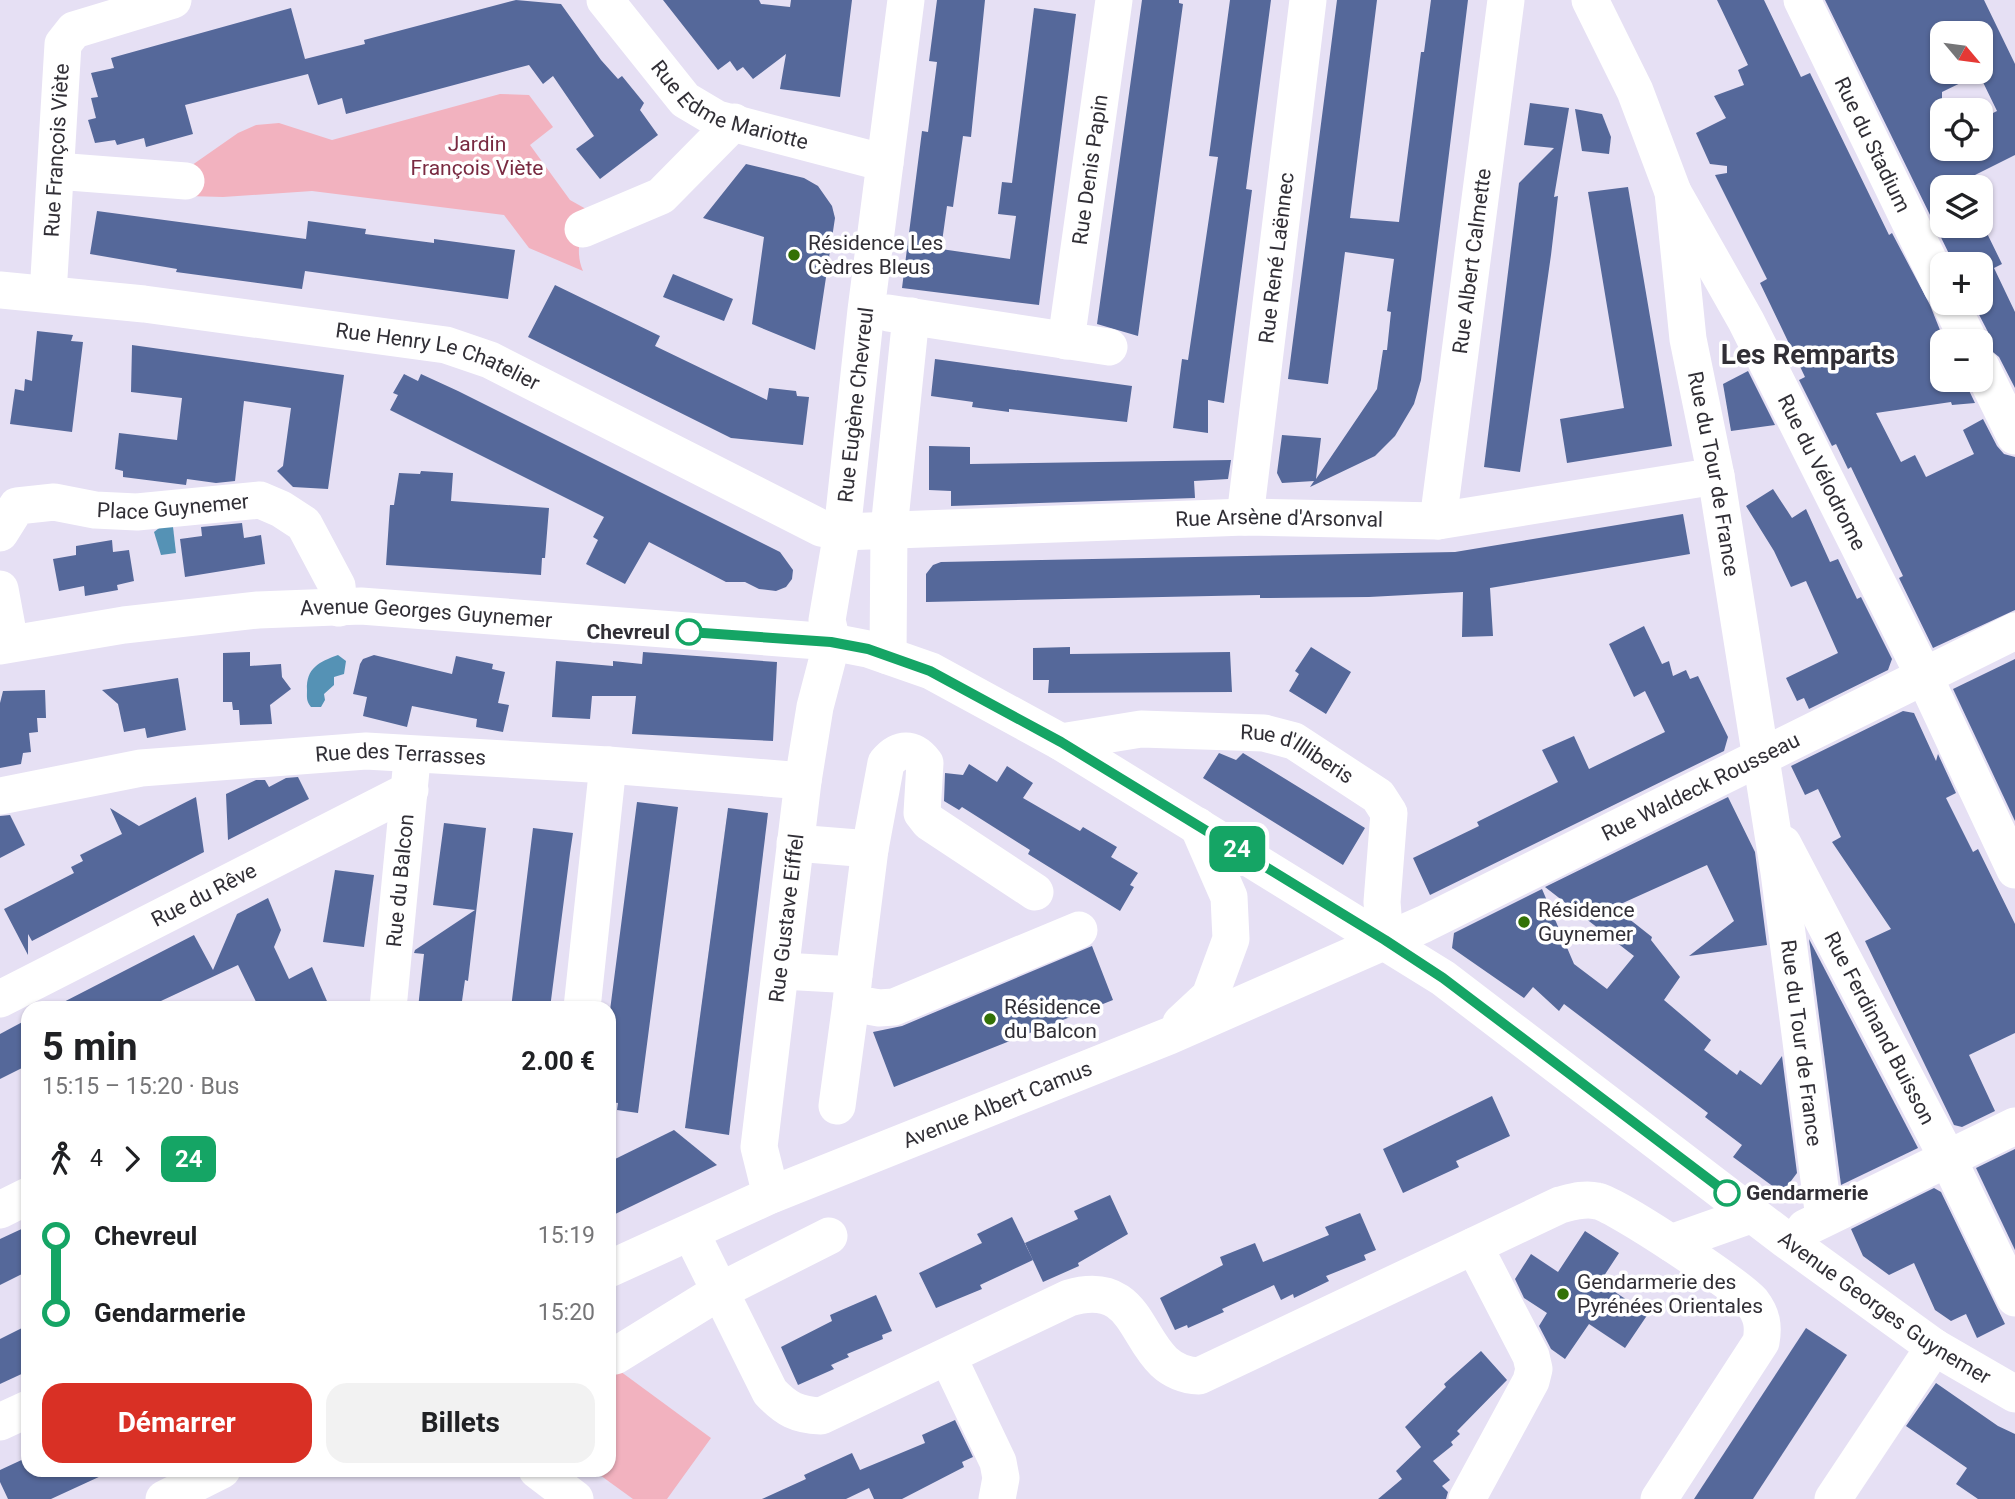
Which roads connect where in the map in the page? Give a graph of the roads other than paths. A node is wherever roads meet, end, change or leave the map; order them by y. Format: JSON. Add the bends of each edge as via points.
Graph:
{"nodes":[{"id":1,"x":173,"y":0,"type":"edge"},
{"id":2,"x":605,"y":0,"type":"edge"},
{"id":3,"x":906,"y":0,"type":"edge"},
{"id":4,"x":1114,"y":0,"type":"edge"},
{"id":5,"x":1308,"y":0,"type":"edge"},
{"id":6,"x":1506,"y":0,"type":"edge"},
{"id":7,"x":1590,"y":0,"type":"edge"},
{"id":8,"x":1802,"y":0,"type":"edge"},
{"id":9,"x":734,"y":122,"type":"junction"},
{"id":10,"x":885,"y":163,"type":"junction"},
{"id":11,"x":56,"y":171,"type":"junction"},
{"id":12,"x":186,"y":181,"type":"dead end"},
{"id":13,"x":1673,"y":192,"type":"junction"},
{"id":14,"x":583,"y":229,"type":"dead end"},
{"id":15,"x":1930,"y":263,"type":"edge"},
{"id":16,"x":0,"y":290,"type":"edge"},
{"id":17,"x":48,"y":294,"type":"junction"},
{"id":18,"x":1737,"y":305,"type":"junction"},
{"id":19,"x":866,"y":310,"type":"junction"},
{"id":20,"x":911,"y":316,"type":"junction"},
{"id":21,"x":1685,"y":316,"type":"junction"},
{"id":22,"x":1066,"y":341,"type":"junction"},
{"id":23,"x":1108,"y":347,"type":"dead end"},
{"id":24,"x":1993,"y":391,"type":"edge"},
{"id":25,"x":2015,"y":436,"type":"edge"},
{"id":26,"x":1716,"y":476,"type":"junction"},
{"id":27,"x":1245,"y":517,"type":"junction"},
{"id":28,"x":1438,"y":521,"type":"junction"},
{"id":29,"x":889,"y":529,"type":"junction"},
{"id":30,"x":842,"y":532,"type":"junction"},
{"id":31,"x":0,"y":533,"type":"edge"},
{"id":32,"x":0,"y":589,"type":"edge"},
{"id":33,"x":339,"y":608,"type":"junction"},
{"id":34,"x":2015,"y":631,"type":"edge"},
{"id":35,"x":831,"y":642,"type":"junction"},
{"id":36,"x":5,"y":645,"type":"edge"},
{"id":37,"x":888,"y":656,"type":"junction"},
{"id":38,"x":1924,"y":676,"type":"junction"},
{"id":39,"x":1061,"y":742,"type":"junction"},
{"id":40,"x":1759,"y":756,"type":"junction"},
{"id":41,"x":608,"y":765,"type":"junction"},
{"id":42,"x":411,"y":773,"type":"junction"},
{"id":43,"x":803,"y":781,"type":"junction"},
{"id":44,"x":0,"y":796,"type":"edge"},
{"id":45,"x":1198,"y":826,"type":"junction"},
{"id":46,"x":1771,"y":826,"type":"junction"},
{"id":47,"x":795,"y":843,"type":"junction"},
{"id":48,"x":870,"y":849,"type":"junction"},
{"id":49,"x":2015,"y":870,"type":"edge"},
{"id":50,"x":1035,"y":892,"type":"dead end"},
{"id":51,"x":1079,"y":930,"type":"dead end"},
{"id":52,"x":1385,"y":940,"type":"junction"},
{"id":53,"x":782,"y":971,"type":"junction"},
{"id":54,"x":853,"y":989,"type":"junction"},
{"id":55,"x":0,"y":999,"type":"edge"},
{"id":56,"x":389,"y":1001,"type":"edge"},
{"id":57,"x":583,"y":1001,"type":"edge"},
{"id":58,"x":1169,"y":1036,"type":"junction"},
{"id":59,"x":837,"y":1106,"type":"dead end"},
{"id":60,"x":2015,"y":1126,"type":"edge"},
{"id":61,"x":1948,"y":1159,"type":"junction"},
{"id":62,"x":771,"y":1195,"type":"junction"},
{"id":63,"x":21,"y":1200,"type":"edge"},
{"id":64,"x":0,"y":1210,"type":"edge"},
{"id":65,"x":1753,"y":1214,"type":"junction"},
{"id":66,"x":1824,"y":1217,"type":"junction"},
{"id":67,"x":691,"y":1233,"type":"junction"},
{"id":68,"x":829,"y":1236,"type":"dead end"},
{"id":69,"x":1786,"y":1240,"type":"junction"},
{"id":70,"x":1671,"y":1243,"type":"junction"},
{"id":71,"x":1474,"y":1247,"type":"junction"},
{"id":72,"x":616,"y":1266,"type":"edge"},
{"id":73,"x":722,"y":1290,"type":"junction"},
{"id":74,"x":2015,"y":1298,"type":"edge"},
{"id":75,"x":1934,"y":1347,"type":"junction"},
{"id":76,"x":616,"y":1355,"type":"edge"},
{"id":77,"x":948,"y":1357,"type":"junction"},
{"id":78,"x":2015,"y":1394,"type":"edge"},
{"id":79,"x":21,"y":1412,"type":"edge"},
{"id":80,"x":0,"y":1422,"type":"edge"},
{"id":81,"x":208,"y":1477,"type":"edge"},
{"id":82,"x":546,"y":1477,"type":"edge"},
{"id":83,"x":164,"y":1499,"type":"edge"},
{"id":84,"x":575,"y":1499,"type":"edge"},
{"id":85,"x":997,"y":1499,"type":"edge"},
{"id":86,"x":1467,"y":1499,"type":"edge"},
{"id":87,"x":1659,"y":1499,"type":"edge"},
{"id":88,"x":1833,"y":1499,"type":"edge"}],
"edges":[{"from":1,"to":11,"type":"street","name":"Rue François Viète","via":[[74,30],[63,44]]},
{"from":2,"to":9,"type":"street","name":"Rue Edme Mariotte","via":[[685,100],[717,119]]},
{"from":3,"to":10,"type":"street","name":"Rue Eugène Chevreul"},
{"from":4,"to":22,"type":"street","name":"Rue Denis Papin"},
{"from":5,"to":27,"type":"street","name":"Rue René Laënnec"},
{"from":6,"to":28,"type":"street","name":"Rue Albert Calmette"},
{"from":7,"to":13,"type":"street","name":"Rue du Vélodrome","via":[[1635,91]]},
{"from":8,"to":15,"type":"street","name":"Rue du Stadium"},
{"from":9,"to":10,"type":"street","name":"Rue Edme Mariotte"},
{"from":9,"to":14,"type":"street","via":[[661,196]]},
{"from":10,"to":19,"type":"street","name":"Rue Eugène Chevreul"},
{"from":11,"to":12,"type":"street"},
{"from":11,"to":17,"type":"street","name":"Rue François Viète"},
{"from":13,"to":18,"type":"street","name":"Rue du Vélodrome"},
{"from":13,"to":21,"type":"street","name":"Rue du Tour de France"},
{"from":16,"to":17,"type":"street","name":"Rue Henry Le Chatelier"},
{"from":17,"to":30,"type":"street","name":"Rue Henry Le Chatelier","via":[[446,345],[490,360],[821,528]]},
{"from":18,"to":21,"type":"street"},
{"from":18,"to":38,"type":"street","name":"Rue du Vélodrome"},
{"from":19,"to":20,"type":"street"},
{"from":19,"to":30,"type":"street","name":"Rue Eugène Chevreul"},
{"from":20,"to":22,"type":"street"},
{"from":20,"to":29,"type":"street"},
{"from":21,"to":26,"type":"street","name":"Rue du Tour de France"},
{"from":22,"to":23,"type":"street"},
{"from":24,"to":25,"type":"street"},
{"from":26,"to":28,"type":"street","name":"Rue Arsène d'Arsonval"},
{"from":26,"to":40,"type":"street","name":"Rue du Tour de France"},
{"from":27,"to":28,"type":"street","name":"Rue Arsène d'Arsonval"},
{"from":27,"to":29,"type":"street","name":"Rue Arsène d'Arsonval"},
{"from":29,"to":30,"type":"street","name":"Rue Arsène d'Arsonval"},
{"from":29,"to":37,"type":"street"},
{"from":30,"to":35,"type":"street","name":"Rue Eugène Chevreul","via":[[827,620]]},
{"from":31,"to":33,"type":"street","name":"Place Guynemer","via":[[17,506],[54,502],[137,512],[260,500],[304,524],[337,586]]},
{"from":32,"to":36,"type":"street"},
{"from":33,"to":35,"type":"street","name":"Avenue Georges Guynemer","via":[[361,606]]},
{"from":33,"to":36,"type":"street","name":"Avenue Georges Guynemer","via":[[258,610],[124,625]]},
{"from":34,"to":38,"type":"street","name":"Rue Waldeck Rousseau"},
{"from":35,"to":37,"type":"street","name":"Avenue Georges Guynemer"},
{"from":35,"to":43,"type":"street","name":"Rue Gustave Eiffel"},
{"from":37,"to":39,"type":"street","name":"Avenue Georges Guynemer","via":[[930,671]]},
{"from":38,"to":40,"type":"street","name":"Rue Waldeck Rousseau"},
{"from":38,"to":49,"type":"street","name":"Rue du Vélodrome"},
{"from":39,"to":45,"type":"street","name":"Avenue Georges Guynemer"},
{"from":39,"to":52,"type":"street","name":"Rue d'Illiberis","via":[[1141,729],[1264,733],[1294,741],[1378,796],[1388,813],[1382,902]]},
{"from":40,"to":46,"type":"street","name":"Rue Ferdinand Buisson"},
{"from":40,"to":52,"type":"street","name":"Rue Waldeck Rousseau"},
{"from":41,"to":42,"type":"street","name":"Rue des Terrasses"},
{"from":41,"to":43,"type":"street","name":"Rue des Terrasses"},
{"from":41,"to":57,"type":"street"},
{"from":42,"to":44,"type":"street","name":"Rue des Terrasses","via":[[366,751],[141,768]]},
{"from":42,"to":55,"type":"street","name":"Rue du Rêve"},
{"from":42,"to":56,"type":"street","name":"Rue du Balcon"},
{"from":43,"to":47,"type":"street","name":"Rue Gustave Eiffel"},
{"from":45,"to":52,"type":"street","name":"Avenue Georges Guynemer"},
{"from":45,"to":58,"type":"street","via":[[1228,897],[1231,939],[1210,996]]},
{"from":46,"to":61,"type":"street","name":"Rue Ferdinand Buisson"},
{"from":46,"to":66,"type":"street","name":"Rue du Tour de France"},
{"from":47,"to":48,"type":"street"},
{"from":47,"to":53,"type":"street","name":"Rue Gustave Eiffel"},
{"from":48,"to":50,"type":"street","via":[[886,763],[904,750],[917,753],[925,763],[922,813]]},
{"from":48,"to":54,"type":"street"},
{"from":51,"to":54,"type":"street","via":[[894,1007],[879,1009]]},
{"from":52,"to":58,"type":"street","name":"Avenue Albert Camus"},
{"from":52,"to":65,"type":"street","name":"Avenue Georges Guynemer","via":[[1443,978]]},
{"from":53,"to":54,"type":"street"},
{"from":53,"to":62,"type":"street","name":"Rue Gustave Eiffel","via":[[760,1147]]},
{"from":54,"to":59,"type":"street"},
{"from":58,"to":62,"type":"street","name":"Avenue Albert Camus"},
{"from":60,"to":61,"type":"street"},
{"from":61,"to":66,"type":"street"},
{"from":61,"to":74,"type":"street","name":"Rue Ferdinand Buisson"},
{"from":62,"to":67,"type":"street","name":"Avenue Albert Camus"},
{"from":63,"to":64,"type":"street"},
{"from":65,"to":69,"type":"street","name":"Avenue Georges Guynemer"},
{"from":65,"to":70,"type":"street"},
{"from":66,"to":69,"type":"street"},
{"from":67,"to":72,"type":"street","name":"Avenue Albert Camus"},
{"from":67,"to":73,"type":"street"},
{"from":68,"to":73,"type":"street"},
{"from":69,"to":75,"type":"street","name":"Avenue Georges Guynemer"},
{"from":70,"to":71,"type":"street","via":[[1615,1208],[1579,1200]]},
{"from":70,"to":87,"type":"street","via":[[1750,1300],[1764,1327],[1761,1342]]},
{"from":71,"to":77,"type":"street","via":[[1199,1376],[1165,1365],[1125,1305],[1109,1295],[1089,1292]]},
{"from":71,"to":86,"type":"street","via":[[1534,1369]]},
{"from":73,"to":76,"type":"street"},
{"from":73,"to":77,"type":"street","via":[[770,1392],[799,1415],[821,1416]]},
{"from":75,"to":78,"type":"street","name":"Avenue Georges Guynemer"},
{"from":75,"to":88,"type":"street"},
{"from":77,"to":85,"type":"street","via":[[998,1462]]},
{"from":79,"to":80,"type":"street"},
{"from":81,"to":83,"type":"street"},
{"from":82,"to":84,"type":"street"}]}
